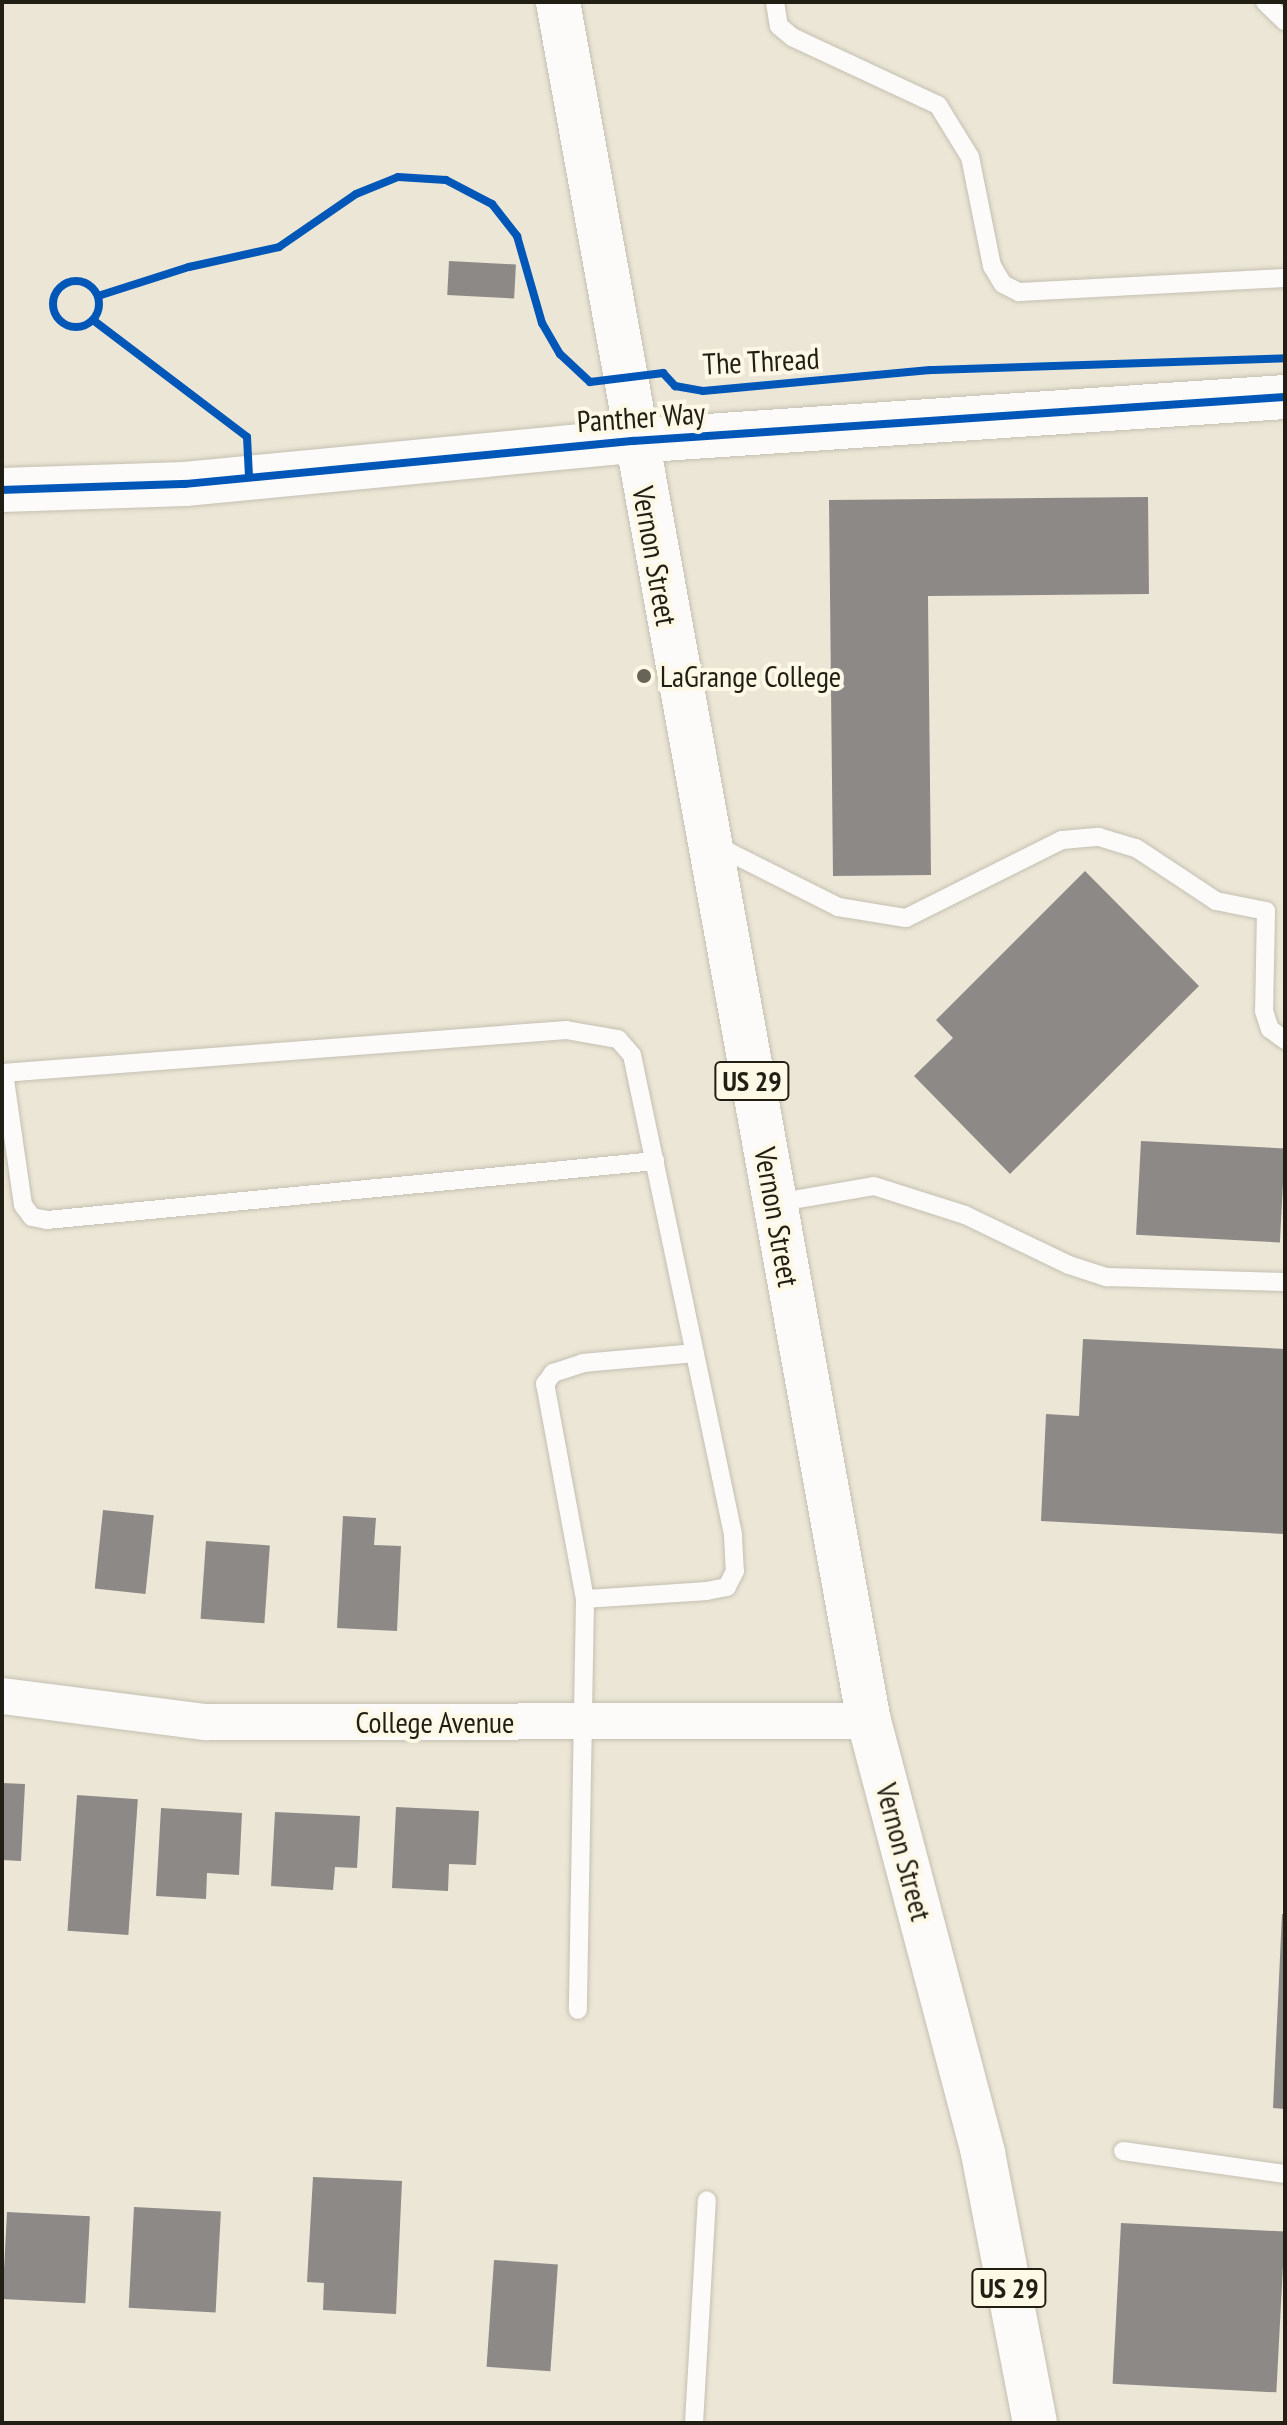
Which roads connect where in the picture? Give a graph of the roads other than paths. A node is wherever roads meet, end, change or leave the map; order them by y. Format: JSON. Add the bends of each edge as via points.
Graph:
{"nodes":[{"id":1,"x":558,"y":2,"type":"edge"},
{"id":2,"x":775,"y":2,"type":"edge"},
{"id":3,"x":1265,"y":2,"type":"edge"},
{"id":4,"x":1285,"y":21,"type":"edge"},
{"id":5,"x":1285,"y":278,"type":"edge"},
{"id":6,"x":1285,"y":397,"type":"edge"},
{"id":7,"x":633,"y":441,"type":"junction"},
{"id":8,"x":2,"y":490,"type":"edge"},
{"id":9,"x":708,"y":842,"type":"junction"},
{"id":10,"x":1276,"y":911,"type":"edge"},
{"id":11,"x":1285,"y":1040,"type":"edge"},
{"id":12,"x":3,"y":1073,"type":"edge"},
{"id":13,"x":655,"y":1161,"type":"junction"},
{"id":14,"x":774,"y":1203,"type":"junction"},
{"id":15,"x":1285,"y":1282,"type":"edge"},
{"id":16,"x":695,"y":1353,"type":"junction"},
{"id":17,"x":585,"y":1599,"type":"junction"},
{"id":18,"x":2,"y":1696,"type":"edge"},
{"id":19,"x":587,"y":1721,"type":"junction"},
{"id":20,"x":869,"y":1721,"type":"junction"},
{"id":21,"x":578,"y":2010,"type":"dead end"},
{"id":22,"x":1123,"y":2151,"type":"dead end"},
{"id":23,"x":1285,"y":2174,"type":"edge"},
{"id":24,"x":707,"y":2200,"type":"dead end"},
{"id":25,"x":694,"y":2423,"type":"edge"},
{"id":26,"x":1035,"y":2423,"type":"edge"}],
"edges":[{"from":1,"to":7,"type":"main road","name":"Vernon Street","number":"US 29"},
{"from":2,"to":5,"type":"lane","via":[[779,26],[792,37],[938,105],[970,157],[992,266],[1003,284],[1019,292]]},
{"from":3,"to":4,"type":"lane"},
{"from":6,"to":7,"type":"main road","name":"Panther Way"},
{"from":7,"to":8,"type":"main road","name":"Panther Way","via":[[185,484]]},
{"from":7,"to":9,"type":"main road","name":"Vernon Street","number":"US 29"},
{"from":9,"to":10,"type":"lane","via":[[838,907],[881,918],[929,911],[1062,840],[1099,837],[1136,848],[1230,907]]},
{"from":9,"to":14,"type":"main road","name":"Vernon Street","number":"US 29"},
{"from":10,"to":11,"type":"lane","via":[[1264,1011],[1270,1029]]},
{"from":12,"to":13,"type":"lane","via":[[593,1032],[618,1039],[632,1055]]},
{"from":12,"to":13,"type":"lane","via":[[23,1205],[32,1217],[47,1220]]},
{"from":13,"to":16,"type":"lane"},
{"from":14,"to":15,"type":"lane","via":[[874,1186],[965,1215],[1069,1265],[1107,1277]]},
{"from":14,"to":20,"type":"main road","name":"Vernon Street","number":"US 29"},
{"from":16,"to":17,"type":"lane","via":[[583,1363],[553,1373],[545,1384],[543,1396]]},
{"from":16,"to":17,"type":"lane","via":[[733,1536],[735,1571],[727,1587],[706,1591]]},
{"from":17,"to":19,"type":"lane"},
{"from":18,"to":19,"type":"street","name":"College Avenue","via":[[205,1722]]},
{"from":19,"to":20,"type":"street","name":"College Avenue"},
{"from":19,"to":21,"type":"lane"},
{"from":20,"to":26,"type":"main road","name":"Vernon Street","number":"US 29","via":[[983,2153]]},
{"from":22,"to":23,"type":"lane"},
{"from":24,"to":25,"type":"lane"}]}
